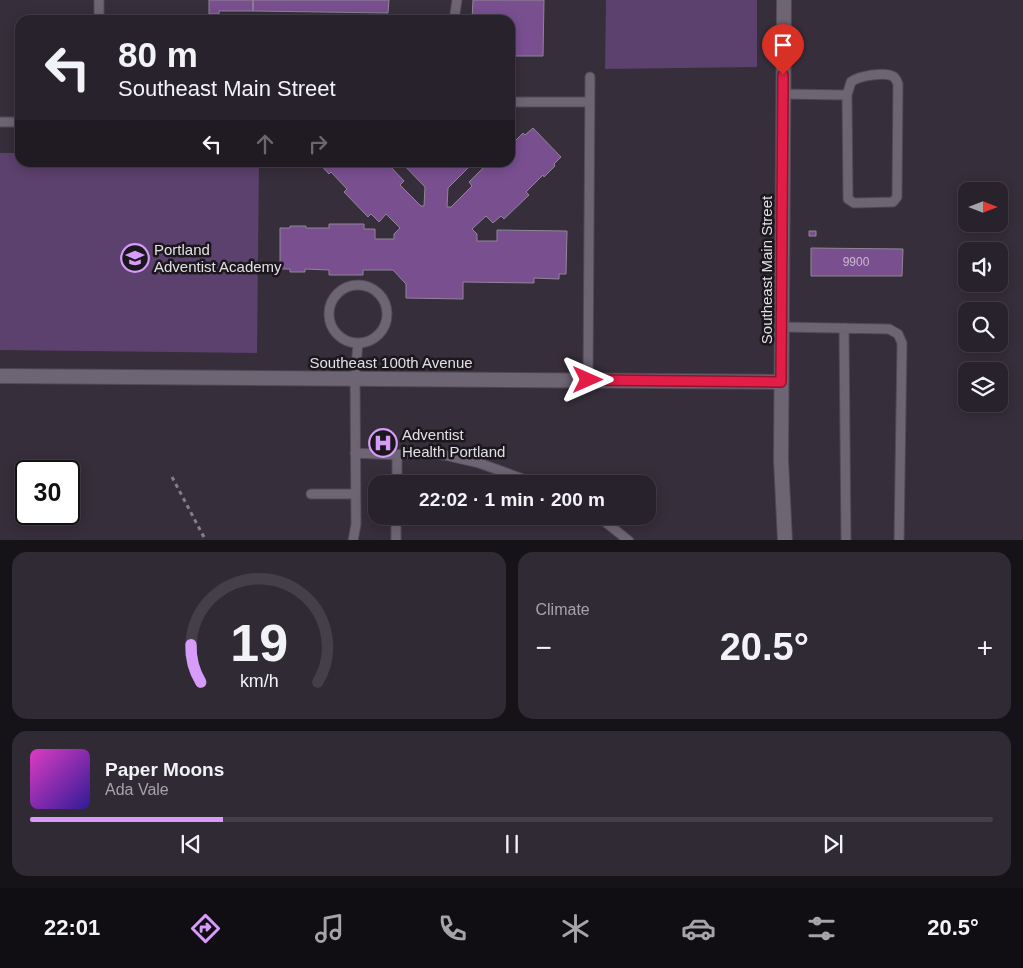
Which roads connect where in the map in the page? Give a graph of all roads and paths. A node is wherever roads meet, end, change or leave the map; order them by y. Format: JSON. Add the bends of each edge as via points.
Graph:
{"nodes":[{"id":1,"x":99,"y":0,"type":"edge"},
{"id":2,"x":457,"y":0,"type":"edge"},
{"id":3,"x":784,"y":0,"type":"edge"},
{"id":4,"x":98,"y":15,"type":"edge"},
{"id":5,"x":455,"y":15,"type":"edge"},
{"id":6,"x":590,"y":77,"type":"dead end"},
{"id":7,"x":783,"y":94,"type":"junction"},
{"id":8,"x":846,"y":95,"type":"junction"},
{"id":9,"x":515,"y":102,"type":"edge"},
{"id":10,"x":589,"y":102,"type":"junction"},
{"id":11,"x":0,"y":122,"type":"edge"},
{"id":12,"x":15,"y":122,"type":"edge"},
{"id":13,"x":781,"y":326,"type":"junction"},
{"id":14,"x":844,"y":328,"type":"junction"},
{"id":15,"x":358,"y":343,"type":"junction"},
{"id":16,"x":0,"y":376,"type":"edge"},
{"id":17,"x":355,"y":378,"type":"junction"},
{"id":18,"x":588,"y":380,"type":"junction"},
{"id":19,"x":781,"y":382,"type":"junction"},
{"id":20,"x":355,"y":453,"type":"junction"},
{"id":21,"x":397,"y":455,"type":"junction"},
{"id":22,"x":397,"y":475,"type":"edge"},
{"id":23,"x":512,"y":475,"type":"edge"},
{"id":24,"x":172,"y":477,"type":"dead end"},
{"id":25,"x":311,"y":494,"type":"dead end"},
{"id":26,"x":355,"y":494,"type":"junction"},
{"id":27,"x":396,"y":525,"type":"edge"},
{"id":28,"x":610,"y":525,"type":"edge"},
{"id":29,"x":206,"y":540,"type":"edge"},
{"id":30,"x":353,"y":540,"type":"edge"},
{"id":31,"x":396,"y":540,"type":"edge"},
{"id":32,"x":629,"y":540,"type":"edge"},
{"id":33,"x":785,"y":540,"type":"edge"},
{"id":34,"x":846,"y":540,"type":"edge"},
{"id":35,"x":900,"y":540,"type":"edge"}],
"edges":[{"from":1,"to":4,"type":"lane"},
{"from":2,"to":5,"type":"lane"},
{"from":3,"to":7,"type":"street","name":"Southeast Main Street"},
{"from":6,"to":10,"type":"lane"},
{"from":7,"to":8,"type":"lane"},
{"from":7,"to":13,"type":"street","name":"Southeast Main Street"},
{"from":8,"to":8,"type":"lane","via":[[851,82],[860,77],[890,75],[897,81],[897,197],[893,202],[854,203],[848,199]]},
{"from":9,"to":10,"type":"lane"},
{"from":10,"to":18,"type":"lane"},
{"from":11,"to":12,"type":"lane"},
{"from":13,"to":14,"type":"lane"},
{"from":13,"to":19,"type":"street","name":"Southeast Main Street"},
{"from":14,"to":34,"type":"lane"},
{"from":14,"to":35,"type":"lane","via":[[889,330],[898,334],[902,343]]},
{"from":15,"to":15,"type":"lane","via":[[375,338],[388,316],[384,300],[363,285],[354,285],[339,292],[333,299],[329,316],[338,335]]},
{"from":15,"to":17,"type":"lane"},
{"from":16,"to":17,"type":"street","name":"Southeast 100th Avenue"},
{"from":17,"to":18,"type":"street","name":"Southeast 100th Avenue"},
{"from":17,"to":20,"type":"lane"},
{"from":18,"to":19,"type":"street","name":"Southeast 100th Avenue"},
{"from":19,"to":33,"type":"street","name":"Southeast Main Street"},
{"from":20,"to":21,"type":"lane"},
{"from":20,"to":26,"type":"lane"},
{"from":21,"to":22,"type":"lane"},
{"from":21,"to":23,"type":"lane","via":[[412,452],[444,455]]},
{"from":24,"to":29,"type":"path"},
{"from":25,"to":26,"type":"lane"},
{"from":26,"to":30,"type":"lane"},
{"from":27,"to":31,"type":"lane"},
{"from":28,"to":32,"type":"lane"}]}
